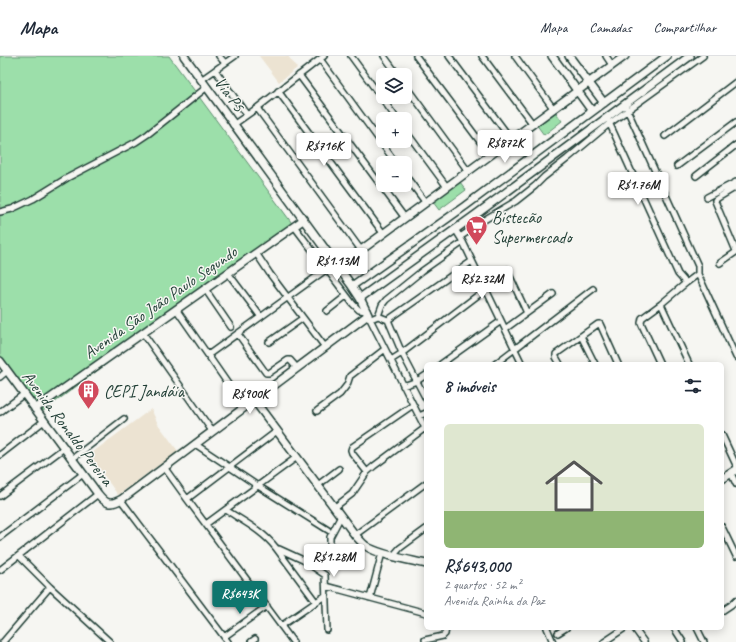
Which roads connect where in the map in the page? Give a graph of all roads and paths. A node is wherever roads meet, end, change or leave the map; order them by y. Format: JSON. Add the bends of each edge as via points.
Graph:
{"nodes":[{"id":1,"x":184,"y":56,"type":"edge"},
{"id":2,"x":220,"y":56,"type":"edge"},
{"id":3,"x":235,"y":56,"type":"edge"},
{"id":4,"x":351,"y":56,"type":"edge"},
{"id":5,"x":384,"y":56,"type":"edge"},
{"id":6,"x":416,"y":56,"type":"edge"},
{"id":7,"x":449,"y":56,"type":"edge"},
{"id":8,"x":482,"y":56,"type":"edge"},
{"id":9,"x":515,"y":56,"type":"edge"},
{"id":10,"x":552,"y":56,"type":"edge"},
{"id":11,"x":570,"y":56,"type":"edge"},
{"id":12,"x":606,"y":56,"type":"edge"},
{"id":13,"x":625,"y":56,"type":"edge"},
{"id":14,"x":667,"y":56,"type":"edge"},
{"id":15,"x":690,"y":56,"type":"edge"},
{"id":16,"x":703,"y":56,"type":"edge"},
{"id":17,"x":322,"y":58,"type":"edge"},
{"id":18,"x":225,"y":63,"type":"junction"},
{"id":19,"x":612,"y":65,"type":"junction"},
{"id":20,"x":393,"y":68,"type":"edge"},
{"id":21,"x":215,"y":70,"type":"junction"},
{"id":22,"x":299,"y":75,"type":"junction"},
{"id":23,"x":201,"y":80,"type":"junction"},
{"id":24,"x":589,"y":81,"type":"junction"},
{"id":25,"x":736,"y":82,"type":"edge"},
{"id":26,"x":206,"y":87,"type":"junction"},
{"id":27,"x":578,"y":90,"type":"junction"},
{"id":28,"x":278,"y":92,"type":"junction"},
{"id":29,"x":412,"y":95,"type":"edge"},
{"id":30,"x":604,"y":103,"type":"junction"},
{"id":31,"x":626,"y":107,"type":"junction"},
{"id":32,"x":257,"y":108,"type":"junction"},
{"id":33,"x":553,"y":108,"type":"junction"},
{"id":34,"x":592,"y":111,"type":"junction"},
{"id":35,"x":392,"y":112,"type":"edge"},
{"id":36,"x":247,"y":115,"type":"junction"},
{"id":37,"x":608,"y":120,"type":"junction"},
{"id":38,"x":736,"y":122,"type":"edge"},
{"id":39,"x":532,"y":123,"type":"junction"},
{"id":40,"x":233,"y":125,"type":"junction"},
{"id":41,"x":665,"y":136,"type":"dead end"},
{"id":42,"x":511,"y":139,"type":"junction"},
{"id":43,"x":412,"y":140,"type":"edge"},
{"id":44,"x":736,"y":145,"type":"edge"},
{"id":45,"x":490,"y":155,"type":"junction"},
{"id":46,"x":391,"y":156,"type":"edge"},
{"id":47,"x":677,"y":166,"type":"dead end"},
{"id":48,"x":468,"y":171,"type":"junction"},
{"id":49,"x":696,"y":176,"type":"dead end"},
{"id":50,"x":736,"y":182,"type":"edge"},
{"id":51,"x":412,"y":184,"type":"edge"},
{"id":52,"x":447,"y":187,"type":"junction"},
{"id":53,"x":736,"y":187,"type":"edge"},
{"id":54,"x":707,"y":197,"type":"dead end"},
{"id":55,"x":474,"y":198,"type":"junction"},
{"id":56,"x":426,"y":203,"type":"junction"},
{"id":57,"x":465,"y":206,"type":"junction"},
{"id":58,"x":480,"y":211,"type":"junction"},
{"id":59,"x":0,"y":212,"type":"edge"},
{"id":60,"x":472,"y":217,"type":"junction"},
{"id":61,"x":405,"y":218,"type":"junction"},
{"id":62,"x":303,"y":220,"type":"junction"},
{"id":63,"x":484,"y":220,"type":"junction"},
{"id":64,"x":294,"y":226,"type":"junction"},
{"id":65,"x":455,"y":229,"type":"junction"},
{"id":66,"x":383,"y":233,"type":"junction"},
{"id":67,"x":460,"y":237,"type":"junction"},
{"id":68,"x":463,"y":242,"type":"junction"},
{"id":69,"x":361,"y":250,"type":"junction"},
{"id":70,"x":736,"y":252,"type":"edge"},
{"id":71,"x":256,"y":253,"type":"junction"},
{"id":72,"x":472,"y":261,"type":"junction"},
{"id":73,"x":720,"y":263,"type":"dead end"},
{"id":74,"x":338,"y":267,"type":"junction"},
{"id":75,"x":327,"y":269,"type":"junction"},
{"id":76,"x":507,"y":270,"type":"dead end"},
{"id":77,"x":228,"y":273,"type":"junction"},
{"id":78,"x":698,"y":274,"type":"junction"},
{"id":79,"x":686,"y":282,"type":"junction"},
{"id":80,"x":352,"y":286,"type":"junction"},
{"id":81,"x":205,"y":289,"type":"junction"},
{"id":82,"x":486,"y":289,"type":"junction"},
{"id":83,"x":593,"y":289,"type":"dead end"},
{"id":84,"x":367,"y":293,"type":"junction"},
{"id":85,"x":553,"y":294,"type":"dead end"},
{"id":86,"x":346,"y":296,"type":"junction"},
{"id":87,"x":288,"y":297,"type":"junction"},
{"id":88,"x":360,"y":298,"type":"junction"},
{"id":89,"x":661,"y":304,"type":"junction"},
{"id":90,"x":176,"y":309,"type":"junction"},
{"id":91,"x":327,"y":311,"type":"dead end"},
{"id":92,"x":527,"y":313,"type":"junction"},
{"id":93,"x":369,"y":315,"type":"junction"},
{"id":94,"x":378,"y":316,"type":"junction"},
{"id":95,"x":261,"y":317,"type":"junction"},
{"id":96,"x":303,"y":318,"type":"junction"},
{"id":97,"x":388,"y":320,"type":"junction"},
{"id":98,"x":501,"y":321,"type":"junction"},
{"id":99,"x":231,"y":327,"type":"dead end"},
{"id":100,"x":505,"y":329,"type":"junction"},
{"id":101,"x":143,"y":333,"type":"junction"},
{"id":102,"x":238,"y":334,"type":"junction"},
{"id":103,"x":581,"y":336,"type":"junction"},
{"id":104,"x":269,"y":342,"type":"dead end"},
{"id":105,"x":325,"y":347,"type":"junction"},
{"id":106,"x":385,"y":348,"type":"junction"},
{"id":107,"x":515,"y":350,"type":"junction"},
{"id":108,"x":402,"y":352,"type":"junction"},
{"id":109,"x":208,"y":355,"type":"junction"},
{"id":110,"x":736,"y":356,"type":"edge"},
{"id":111,"x":390,"y":360,"type":"junction"},
{"id":112,"x":0,"y":361,"type":"edge"},
{"id":113,"x":444,"y":362,"type":"edge"},
{"id":114,"x":498,"y":362,"type":"edge"},
{"id":115,"x":521,"y":362,"type":"edge"},
{"id":116,"x":559,"y":362,"type":"edge"},
{"id":117,"x":594,"y":362,"type":"edge"},
{"id":118,"x":617,"y":362,"type":"edge"},
{"id":119,"x":659,"y":362,"type":"edge"},
{"id":120,"x":688,"y":362,"type":"edge"},
{"id":121,"x":296,"y":368,"type":"junction"},
{"id":122,"x":7,"y":371,"type":"junction"},
{"id":123,"x":0,"y":376,"type":"edge"},
{"id":124,"x":424,"y":376,"type":"edge"},
{"id":125,"x":417,"y":381,"type":"junction"},
{"id":126,"x":403,"y":386,"type":"junction"},
{"id":127,"x":24,"y":394,"type":"junction"},
{"id":128,"x":424,"y":395,"type":"edge"},
{"id":129,"x":254,"y":400,"type":"junction"},
{"id":130,"x":413,"y":405,"type":"junction"},
{"id":131,"x":244,"y":407,"type":"junction"},
{"id":132,"x":35,"y":409,"type":"junction"},
{"id":133,"x":0,"y":412,"type":"edge"},
{"id":134,"x":317,"y":412,"type":"dead end"},
{"id":135,"x":424,"y":414,"type":"edge"},
{"id":136,"x":419,"y":416,"type":"junction"},
{"id":137,"x":124,"y":419,"type":"dead end"},
{"id":138,"x":44,"y":421,"type":"junction"},
{"id":139,"x":424,"y":425,"type":"edge"},
{"id":140,"x":424,"y":430,"type":"edge"},
{"id":141,"x":212,"y":432,"type":"junction"},
{"id":142,"x":277,"y":432,"type":"junction"},
{"id":143,"x":724,"y":439,"type":"edge"},
{"id":144,"x":195,"y":444,"type":"junction"},
{"id":145,"x":64,"y":448,"type":"junction"},
{"id":146,"x":0,"y":454,"type":"edge"},
{"id":147,"x":297,"y":457,"type":"junction"},
{"id":148,"x":72,"y":459,"type":"junction"},
{"id":149,"x":736,"y":465,"type":"edge"},
{"id":150,"x":164,"y":467,"type":"junction"},
{"id":151,"x":230,"y":467,"type":"junction"},
{"id":152,"x":339,"y":468,"type":"dead end"},
{"id":153,"x":367,"y":472,"type":"junction"},
{"id":154,"x":733,"y":472,"type":"edge"},
{"id":155,"x":83,"y":474,"type":"junction"},
{"id":156,"x":724,"y":479,"type":"edge"},
{"id":157,"x":424,"y":484,"type":"edge"},
{"id":158,"x":736,"y":484,"type":"edge"},
{"id":159,"x":318,"y":485,"type":"junction"},
{"id":160,"x":258,"y":486,"type":"junction"},
{"id":161,"x":98,"y":494,"type":"junction"},
{"id":162,"x":0,"y":496,"type":"edge"},
{"id":163,"x":187,"y":499,"type":"junction"},
{"id":164,"x":121,"y":500,"type":"junction"},
{"id":165,"x":335,"y":508,"type":"junction"},
{"id":166,"x":226,"y":510,"type":"junction"},
{"id":167,"x":341,"y":516,"type":"junction"},
{"id":168,"x":206,"y":524,"type":"junction"},
{"id":169,"x":328,"y":530,"type":"dead end"},
{"id":170,"x":424,"y":530,"type":"edge"},
{"id":171,"x":724,"y":531,"type":"edge"},
{"id":172,"x":355,"y":535,"type":"junction"},
{"id":173,"x":0,"y":537,"type":"edge"},
{"id":174,"x":276,"y":548,"type":"junction"},
{"id":175,"x":382,"y":553,"type":"junction"},
{"id":176,"x":330,"y":554,"type":"dead end"},
{"id":177,"x":19,"y":556,"type":"junction"},
{"id":178,"x":393,"y":556,"type":"junction"},
{"id":179,"x":736,"y":556,"type":"edge"},
{"id":180,"x":424,"y":564,"type":"edge"},
{"id":181,"x":0,"y":570,"type":"edge"},
{"id":182,"x":326,"y":586,"type":"junction"},
{"id":183,"x":50,"y":587,"type":"junction"},
{"id":184,"x":326,"y":595,"type":"junction"},
{"id":185,"x":370,"y":598,"type":"junction"},
{"id":186,"x":736,"y":600,"type":"edge"},
{"id":187,"x":316,"y":602,"type":"junction"},
{"id":188,"x":267,"y":606,"type":"junction"},
{"id":189,"x":724,"y":610,"type":"edge"},
{"id":190,"x":424,"y":612,"type":"edge"},
{"id":191,"x":281,"y":626,"type":"junction"},
{"id":192,"x":327,"y":630,"type":"dead end"},
{"id":193,"x":446,"y":630,"type":"edge"},
{"id":194,"x":548,"y":630,"type":"edge"},
{"id":195,"x":563,"y":630,"type":"edge"},
{"id":196,"x":622,"y":630,"type":"edge"},
{"id":197,"x":635,"y":630,"type":"edge"},
{"id":198,"x":675,"y":630,"type":"edge"},
{"id":199,"x":698,"y":630,"type":"edge"},
{"id":200,"x":558,"y":633,"type":"dead end"},
{"id":201,"x":224,"y":637,"type":"junction"},
{"id":202,"x":425,"y":640,"type":"dead end"},
{"id":203,"x":3,"y":642,"type":"edge"},
{"id":204,"x":110,"y":642,"type":"edge"},
{"id":205,"x":228,"y":642,"type":"edge"},
{"id":206,"x":293,"y":642,"type":"edge"},
{"id":207,"x":553,"y":642,"type":"edge"},
{"id":208,"x":605,"y":642,"type":"edge"},
{"id":209,"x":644,"y":642,"type":"edge"},
{"id":210,"x":683,"y":642,"type":"edge"},
{"id":211,"x":704,"y":642,"type":"edge"}],
"edges":[{"from":1,"to":23,"type":"street","name":"Via P5"},
{"from":2,"to":18,"type":"street"},
{"from":3,"to":18,"type":"street"},
{"from":4,"to":35,"type":"street"},
{"from":5,"to":20,"type":"street"},
{"from":6,"to":45,"type":"street"},
{"from":7,"to":42,"type":"street"},
{"from":8,"to":39,"type":"street"},
{"from":9,"to":33,"type":"street"},
{"from":10,"to":27,"type":"street"},
{"from":11,"to":24,"type":"street"},
{"from":12,"to":19,"type":"street"},
{"from":13,"to":19,"type":"street"},
{"from":14,"to":30,"type":"street"},
{"from":15,"to":31,"type":"street"},
{"from":16,"to":31,"type":"street"},
{"from":17,"to":22,"type":"street"},
{"from":17,"to":46,"type":"street"},
{"from":18,"to":21,"type":"street"},
{"from":19,"to":24,"type":"street"},
{"from":21,"to":23,"type":"street"},
{"from":21,"to":36,"type":"street"},
{"from":22,"to":28,"type":"street"},
{"from":22,"to":61,"type":"street"},
{"from":23,"to":26,"type":"street","name":"Via P5"},
{"from":24,"to":27,"type":"street"},
{"from":24,"to":30,"type":"street"},
{"from":25,"to":41,"type":"street"},
{"from":26,"to":40,"type":"street","name":"Via P5"},
{"from":26,"to":59,"type":"street","via":[[136,142],[33,199]]},
{"from":27,"to":33,"type":"street"},
{"from":27,"to":34,"type":"street"},
{"from":28,"to":32,"type":"street"},
{"from":28,"to":66,"type":"street"},
{"from":29,"to":48,"type":"street"},
{"from":30,"to":34,"type":"street"},
{"from":31,"to":37,"type":"street"},
{"from":31,"to":78,"type":"street","via":[[698,266]]},
{"from":32,"to":36,"type":"street"},
{"from":32,"to":69,"type":"street"},
{"from":33,"to":39,"type":"street"},
{"from":34,"to":55,"type":"street"},
{"from":36,"to":40,"type":"street"},
{"from":37,"to":58,"type":"street"},
{"from":37,"to":63,"type":"street","via":[[535,186]]},
{"from":37,"to":79,"type":"street","via":[[678,274]]},
{"from":38,"to":47,"type":"street"},
{"from":39,"to":42,"type":"street"},
{"from":40,"to":62,"type":"street","name":"Via P5"},
{"from":42,"to":45,"type":"street"},
{"from":43,"to":52,"type":"street"},
{"from":44,"to":49,"type":"street"},
{"from":45,"to":48,"type":"street"},
{"from":48,"to":52,"type":"street"},
{"from":50,"to":54,"type":"street"},
{"from":51,"to":56,"type":"street"},
{"from":52,"to":56,"type":"street"},
{"from":53,"to":70,"type":"street","via":[[715,200]]},
{"from":55,"to":57,"type":"street"},
{"from":55,"to":58,"type":"street","via":[[475,205]]},
{"from":56,"to":61,"type":"street"},
{"from":57,"to":60,"type":"street","via":[[471,209]]},
{"from":57,"to":80,"type":"street"},
{"from":58,"to":60,"type":"street"},
{"from":58,"to":63,"type":"street"},
{"from":60,"to":65,"type":"street"},
{"from":61,"to":66,"type":"street"},
{"from":62,"to":64,"type":"street","name":"Avenida São João Paulo Segundo"},
{"from":62,"to":74,"type":"street","name":"Via P5"},
{"from":63,"to":67,"type":"street"},
{"from":64,"to":71,"type":"street","name":"Avenida São João Paulo Segundo"},
{"from":64,"to":75,"type":"street"},
{"from":65,"to":67,"type":"street"},
{"from":65,"to":84,"type":"street"},
{"from":66,"to":69,"type":"street"},
{"from":67,"to":68,"type":"street"},
{"from":68,"to":72,"type":"street"},
{"from":68,"to":94,"type":"street","via":[[386,300]]},
{"from":69,"to":74,"type":"street"},
{"from":70,"to":73,"type":"street"},
{"from":71,"to":77,"type":"street","name":"Avenida São João Paulo Segundo"},
{"from":71,"to":87,"type":"street"},
{"from":72,"to":82,"type":"street"},
{"from":72,"to":97,"type":"street"},
{"from":74,"to":80,"type":"street"},
{"from":75,"to":86,"type":"street"},
{"from":75,"to":87,"type":"street"},
{"from":76,"to":92,"type":"street"},
{"from":77,"to":81,"type":"street","name":"Avenida São João Paulo Segundo"},
{"from":77,"to":95,"type":"street"},
{"from":78,"to":79,"type":"street"},
{"from":78,"to":110,"type":"street"},
{"from":79,"to":89,"type":"street"},
{"from":80,"to":88,"type":"street"},
{"from":81,"to":90,"type":"street","name":"Avenida São João Paulo Segundo"},
{"from":81,"to":99,"type":"street"},
{"from":82,"to":98,"type":"street"},
{"from":82,"to":108,"type":"street"},
{"from":83,"to":107,"type":"street"},
{"from":84,"to":88,"type":"street"},
{"from":84,"to":93,"type":"street"},
{"from":85,"to":92,"type":"street"},
{"from":86,"to":91,"type":"street"},
{"from":86,"to":93,"type":"street","via":[[359,310]]},
{"from":87,"to":95,"type":"street"},
{"from":87,"to":96,"type":"street"},
{"from":88,"to":93,"type":"street"},
{"from":89,"to":119,"type":"street","via":[[642,318],[641,323]]},
{"from":89,"to":120,"type":"street"},
{"from":90,"to":101,"type":"street","name":"Avenida São João Paulo Segundo"},
{"from":90,"to":109,"type":"street"},
{"from":92,"to":100,"type":"street"},
{"from":93,"to":94,"type":"street"},
{"from":93,"to":105,"type":"street","name":"Avenida Ronaldo Pereira"},
{"from":93,"to":106,"type":"street"},
{"from":94,"to":97,"type":"street"},
{"from":95,"to":102,"type":"street"},
{"from":96,"to":104,"type":"street"},
{"from":96,"to":105,"type":"street"},
{"from":97,"to":108,"type":"street"},
{"from":98,"to":100,"type":"street"},
{"from":98,"to":113,"type":"street"},
{"from":100,"to":107,"type":"street"},
{"from":101,"to":132,"type":"street","name":"Avenida São João Paulo Segundo"},
{"from":101,"to":141,"type":"street"},
{"from":102,"to":109,"type":"street"},
{"from":102,"to":121,"type":"street","via":[[266,373],[288,360]]},
{"from":103,"to":116,"type":"street","via":[[556,354]]},
{"from":103,"to":117,"type":"street"},
{"from":103,"to":118,"type":"street","via":[[599,324]]},
{"from":105,"to":121,"type":"street","name":"Avenida Ronaldo Pereira"},
{"from":106,"to":111,"type":"street"},
{"from":106,"to":134,"type":"street","via":[[350,376],[340,394]]},
{"from":107,"to":114,"type":"street"},
{"from":107,"to":115,"type":"street"},
{"from":108,"to":111,"type":"street"},
{"from":108,"to":125,"type":"street"},
{"from":109,"to":131,"type":"street"},
{"from":111,"to":126,"type":"street"},
{"from":112,"to":122,"type":"street","name":"Avenida Ronaldo Pereira"},
{"from":121,"to":129,"type":"street","name":"Avenida Ronaldo Pereira"},
{"from":122,"to":123,"type":"street"},
{"from":122,"to":127,"type":"street","name":"Avenida Ronaldo Pereira"},
{"from":124,"to":125,"type":"street"},
{"from":125,"to":126,"type":"street"},
{"from":125,"to":128,"type":"street"},
{"from":126,"to":130,"type":"street"},
{"from":127,"to":132,"type":"street","name":"Avenida Ronaldo Pereira"},
{"from":127,"to":133,"type":"street"},
{"from":129,"to":131,"type":"street","name":"Avenida Ronaldo Pereira"},
{"from":129,"to":142,"type":"street"},
{"from":130,"to":136,"type":"street"},
{"from":130,"to":153,"type":"street","via":[[353,446],[352,453]]},
{"from":131,"to":141,"type":"street","name":"Avenida Ronaldo Pereira"},
{"from":132,"to":138,"type":"street","name":"Avenida Ronaldo Pereira"},
{"from":135,"to":136,"type":"street"},
{"from":136,"to":139,"type":"street"},
{"from":137,"to":148,"type":"street"},
{"from":138,"to":145,"type":"street","name":"Avenida Ronaldo Pereira"},
{"from":138,"to":146,"type":"street"},
{"from":140,"to":153,"type":"street"},
{"from":141,"to":144,"type":"street","name":"Avenida Ronaldo Pereira"},
{"from":142,"to":147,"type":"street"},
{"from":142,"to":151,"type":"street"},
{"from":143,"to":149,"type":"street"},
{"from":144,"to":150,"type":"street","name":"Avenida Ronaldo Pereira"},
{"from":144,"to":151,"type":"street"},
{"from":145,"to":148,"type":"street","name":"Avenida Ronaldo Pereira"},
{"from":145,"to":162,"type":"street"},
{"from":147,"to":159,"type":"street"},
{"from":147,"to":160,"type":"street"},
{"from":148,"to":155,"type":"street","name":"Avenida Ronaldo Pereira"},
{"from":150,"to":163,"type":"street"},
{"from":150,"to":164,"type":"street","name":"Avenida Ronaldo Pereira"},
{"from":151,"to":160,"type":"street"},
{"from":151,"to":163,"type":"street"},
{"from":152,"to":159,"type":"street"},
{"from":153,"to":165,"type":"street","via":[[352,494]]},
{"from":154,"to":156,"type":"street"},
{"from":154,"to":158,"type":"street"},
{"from":155,"to":161,"type":"street","name":"Avenida Ronaldo Pereira"},
{"from":155,"to":173,"type":"street"},
{"from":157,"to":172,"type":"street"},
{"from":159,"to":165,"type":"street"},
{"from":160,"to":166,"type":"street"},
{"from":160,"to":169,"type":"street"},
{"from":161,"to":164,"type":"street","name":"Avenida Ronaldo Pereira","via":[[107,503]]},
{"from":161,"to":177,"type":"street"},
{"from":163,"to":168,"type":"street"},
{"from":164,"to":201,"type":"street"},
{"from":165,"to":167,"type":"street"},
{"from":166,"to":168,"type":"street"},
{"from":166,"to":174,"type":"street","via":[[264,535]]},
{"from":167,"to":172,"type":"street"},
{"from":167,"to":176,"type":"street","via":[[330,537]]},
{"from":168,"to":188,"type":"street"},
{"from":170,"to":178,"type":"street"},
{"from":171,"to":179,"type":"street"},
{"from":172,"to":175,"type":"street","via":[[367,547]]},
{"from":174,"to":182,"type":"street","via":[[324,573]]},
{"from":174,"to":187,"type":"street"},
{"from":175,"to":178,"type":"street"},
{"from":175,"to":185,"type":"street"},
{"from":177,"to":181,"type":"street"},
{"from":177,"to":183,"type":"street"},
{"from":178,"to":180,"type":"street"},
{"from":182,"to":184,"type":"street"},
{"from":182,"to":185,"type":"street"},
{"from":183,"to":203,"type":"street"},
{"from":183,"to":204,"type":"street"},
{"from":184,"to":187,"type":"street"},
{"from":184,"to":192,"type":"street"},
{"from":185,"to":190,"type":"street"},
{"from":186,"to":189,"type":"street"},
{"from":187,"to":191,"type":"street"},
{"from":188,"to":191,"type":"street"},
{"from":188,"to":201,"type":"street"},
{"from":191,"to":206,"type":"street"},
{"from":193,"to":202,"type":"street","via":[[443,636]]},
{"from":194,"to":207,"type":"street"},
{"from":195,"to":200,"type":"street"},
{"from":196,"to":208,"type":"street"},
{"from":197,"to":209,"type":"street"},
{"from":198,"to":210,"type":"street"},
{"from":199,"to":211,"type":"street"},
{"from":201,"to":205,"type":"street"}]}
